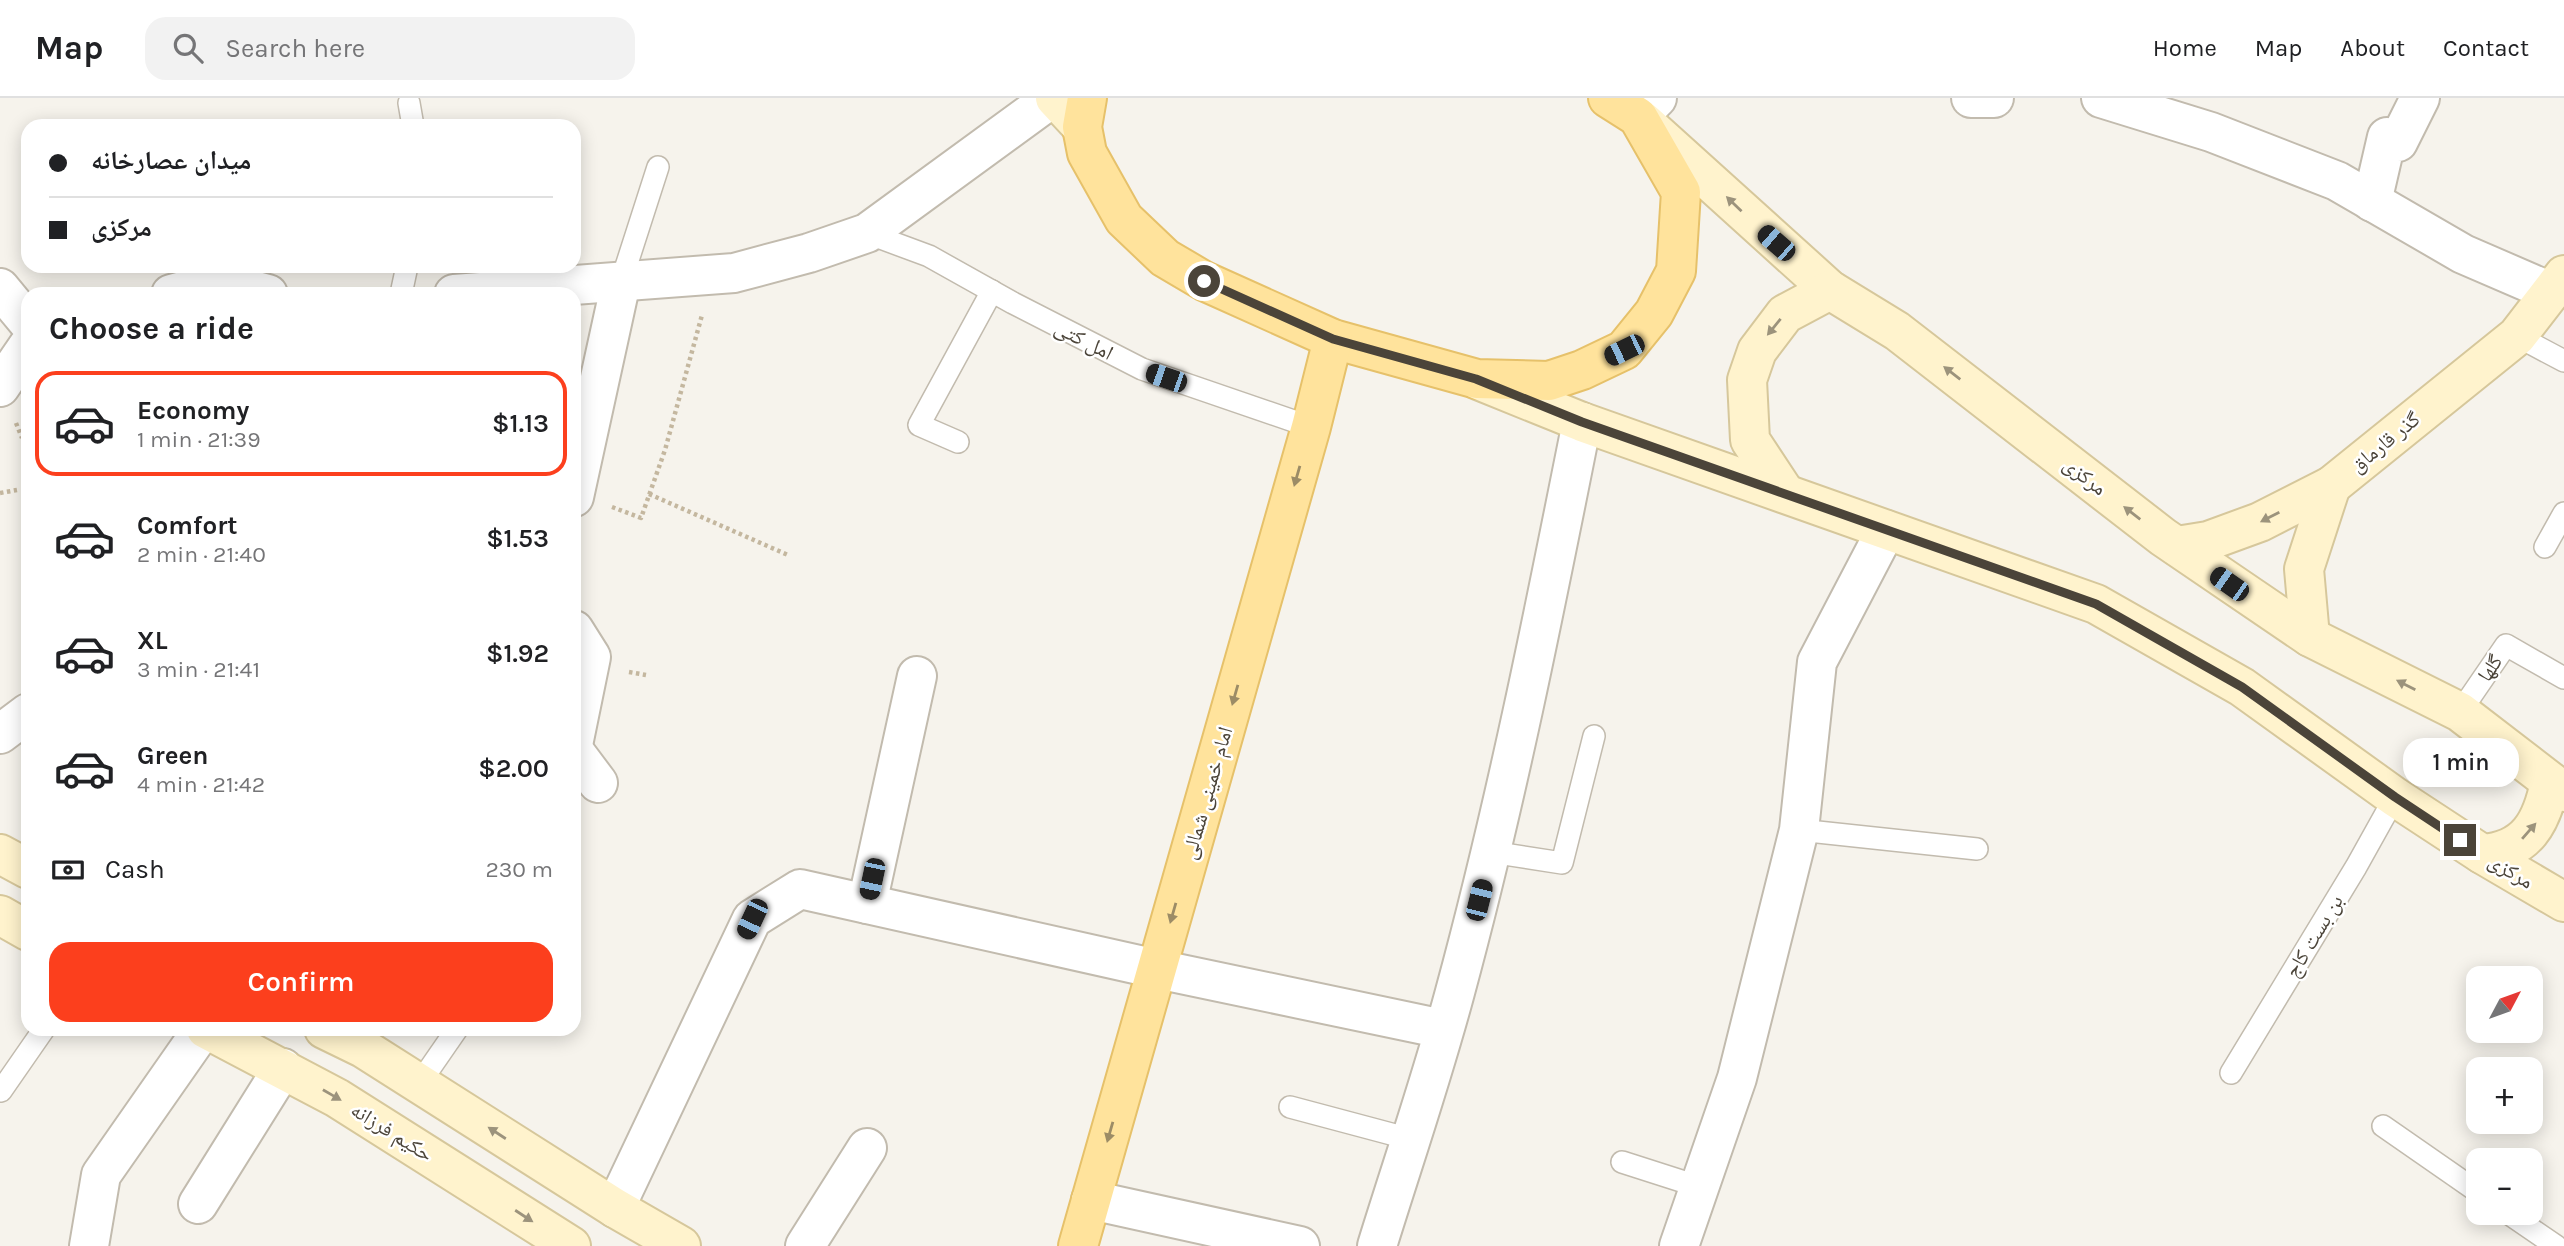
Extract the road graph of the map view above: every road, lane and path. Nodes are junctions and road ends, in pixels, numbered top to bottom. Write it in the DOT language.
graph roads {
  1 [pos="1053,98"];
  2 [pos="2101,98"];
  3 [pos="2420,98"];
  4 [pos="409,103"];
  5 [pos="1634,104"];
  6 [pos="1084,113"];
  7 [pos="412,119"];
  8 [pos="658,167"];
  9 [pos="2372,202"];
  10 [pos="867,233"];
  11 [pos="715,274"];
  12 [pos="621,282"];
  13 [pos="2557,284"];
  14 [pos="197,287"];
  15 [pos="242,287"];
  16 [pos="551,287"];
  17 [pos="0,288"];
  18 [pos="1830,290"];
  19 [pos="992,291"];
  20 [pos="21,314"];
  21 [pos="2517,336"];
  22 [pos="1333,339"];
  23 [pos="21,356"];
  24 [pos="2564,361"];
  25 [pos="1476,379"];
  26 [pos="0,387"];
  27 [pos="1582,422"];
  28 [pos="1311,427"];
  29 [pos="958,442"];
  30 [pos="581,467"];
  31 [pos="2331,486"];
  32 [pos="17,490"];
  33 [pos="0,493"];
  34 [pos="649,494"];
  35 [pos="1785,494"];
  36 [pos="581,497"];
  37 [pos="2564,513"];
  38 [pos="1886,530"];
  39 [pos="2177,547"];
  40 [pos="2545,547"];
  41 [pos="788,555"];
  42 [pos="2310,637"];
  43 [pos="581,641"];
  44 [pos="917,676"];
  45 [pos="2564,678"];
  46 [pos="581,706"];
  47 [pos="2460,712"];
  48 [pos="21,718"];
  49 [pos="0,734"];
  50 [pos="1594,736"];
  51 [pos="581,760"];
  52 [pos="598,783"];
  53 [pos="2557,787"];
  54 [pos="2395,797"];
  55 [pos="1799,830"];
  56 [pos="1977,849"];
  57 [pos="1491,852"];
  58 [pos="0,854"];
  59 [pos="2482,854"];
  60 [pos="21,865"];
  61 [pos="2564,902"];
  62 [pos="867,904"];
  63 [pos="0,915"];
  64 [pos="21,927"];
  65 [pos="1157,969"];
  66 [pos="1443,1030"];
  67 [pos="39,1036"];
  68 [pos="200,1036"];
  69 [pos="219,1036"];
  70 [pos="452,1036"];
  71 [pos="370,1039"];
  72 [pos="283,1068"];
  73 [pos="2231,1073"];
  74 [pos="419,1084"];
  75 [pos="1,1091"];
  76 [pos="1290,1107"];
  77 [pos="2384,1126"];
  78 [pos="1410,1139"];
  79 [pos="867,1148"];
  80 [pos="1622,1163"];
  81 [pos="2466,1184"];
  82 [pos="1700,1187"];
  83 [pos="1091,1200"];
  84 [pos="198,1204"];
  85 [pos="615,1208"];
  86 [pos="2525,1225"];
  87 [pos="89,1246"];
  88 [pos="571,1246"];
  89 [pos="681,1246"];
  90 [pos="805,1246"];
  91 [pos="1078,1246"];
  92 [pos="1300,1246"];
  93 [pos="1377,1246"];
  94 [pos="1679,1246"];
  95 [pos="2556,1246"];
  1 -- 6 [label="main road"];
  1 -- 10 [label="street"];
  2 -- 9 [label="street"];
  3 -- 9 [label="street"];
  4 -- 7 [label="lane"];
  18 -- 5 [label="main road, مرکزی, one-way"];
  5 -- 25 [label="main road"];
  6 -- 22 [label="main road"];
  8 -- 12 [label="lane"];
  9 -- 13 [label="street"];
  10 -- 11 [label="street"];
  10 -- 19 [label="lane, امل کتی"];
  11 -- 12 [label="street"];
  11 -- 34 [label="path"];
  12 -- 16 [label="street"];
  12 -- 30 [label="street"];
  13 -- 21 [label="main road, گذر قارماق"];
  14 -- 15 [label="street"];
  17 -- 20 [label="street"];
  18 -- 35 [label="main road, one-way"];
  39 -- 18 [label="main road, مرکزی, one-way"];
  19 -- 28 [label="lane, امل کتی"];
  19 -- 29 [label="lane"];
  21 -- 24 [label="lane"];
  21 -- 31 [label="main road, گذر قارماق"];
  22 -- 25 [label="main road"];
  22 -- 28 [label="main road, امام خمینی شمالی"];
  23 -- 26 [label="street"];
  25 -- 27 [label="main road, مرکزی"];
  27 -- 35 [label="main road, مرکزی"];
  27 -- 57 [label="street"];
  28 -- 65 [label="main road, امام خمینی شمالی, one-way"];
  31 -- 39 [label="main road, one-way"];
  31 -- 42 [label="main road, گذر قارماق"];
  32 -- 33 [label="path"];
  34 -- 36 [label="path"];
  34 -- 41 [label="path"];
  35 -- 38 [label="main road, مرکزی"];
  37 -- 40 [label="lane"];
  38 -- 54 [label="main road, مرکزی"];
  38 -- 55 [label="street"];
  39 -- 42 [label="main road, مرکزی"];
  47 -- 42 [label="main road, مرکزی, one-way"];
  43 -- 46 [label="street"];
  44 -- 62 [label="street"];
  45 -- 47 [label="lane, گلها"];
  47 -- 53 [label="main road, مرکزی"];
  48 -- 49 [label="street"];
  50 -- 57 [label="lane"];
  51 -- 52 [label="street"];
  59 -- 53 [label="main road, one-way"];
  54 -- 59 [label="main road, مرکزی"];
  54 -- 73 [label="lane, بن بست کاج"];
  55 -- 56 [label="lane"];
  55 -- 82 [label="street"];
  57 -- 66 [label="street"];
  58 -- 60 [label="main road"];
  59 -- 61 [label="main road, مرکزی"];
  62 -- 65 [label="street"];
  62 -- 85 [label="street"];
  63 -- 64 [label="main road"];
  65 -- 66 [label="street"];
  65 -- 83 [label="main road, امام خمینی شمالی, one-way"];
  66 -- 78 [label="street"];
  67 -- 75 [label="lane"];
  68 -- 87 [label="street"];
  69 -- 72 [label="main road, حکیم فرزانه"];
  70 -- 74 [label="lane"];
  71 -- 74 [label="main road"];
  72 -- 84 [label="street"];
  72 -- 88 [label="main road, حکیم فرزانه, one-way"];
  85 -- 74 [label="main road, one-way"];
  76 -- 78 [label="lane"];
  77 -- 81 [label="lane"];
  78 -- 93 [label="street"];
  79 -- 90 [label="street"];
  80 -- 82 [label="lane"];
  82 -- 94 [label="street"];
  83 -- 91 [label="main road, امام خمینی شمالی"];
  83 -- 92 [label="street"];
  85 -- 89 [label="main road"];
  86 -- 95 [label="lane"];
}
